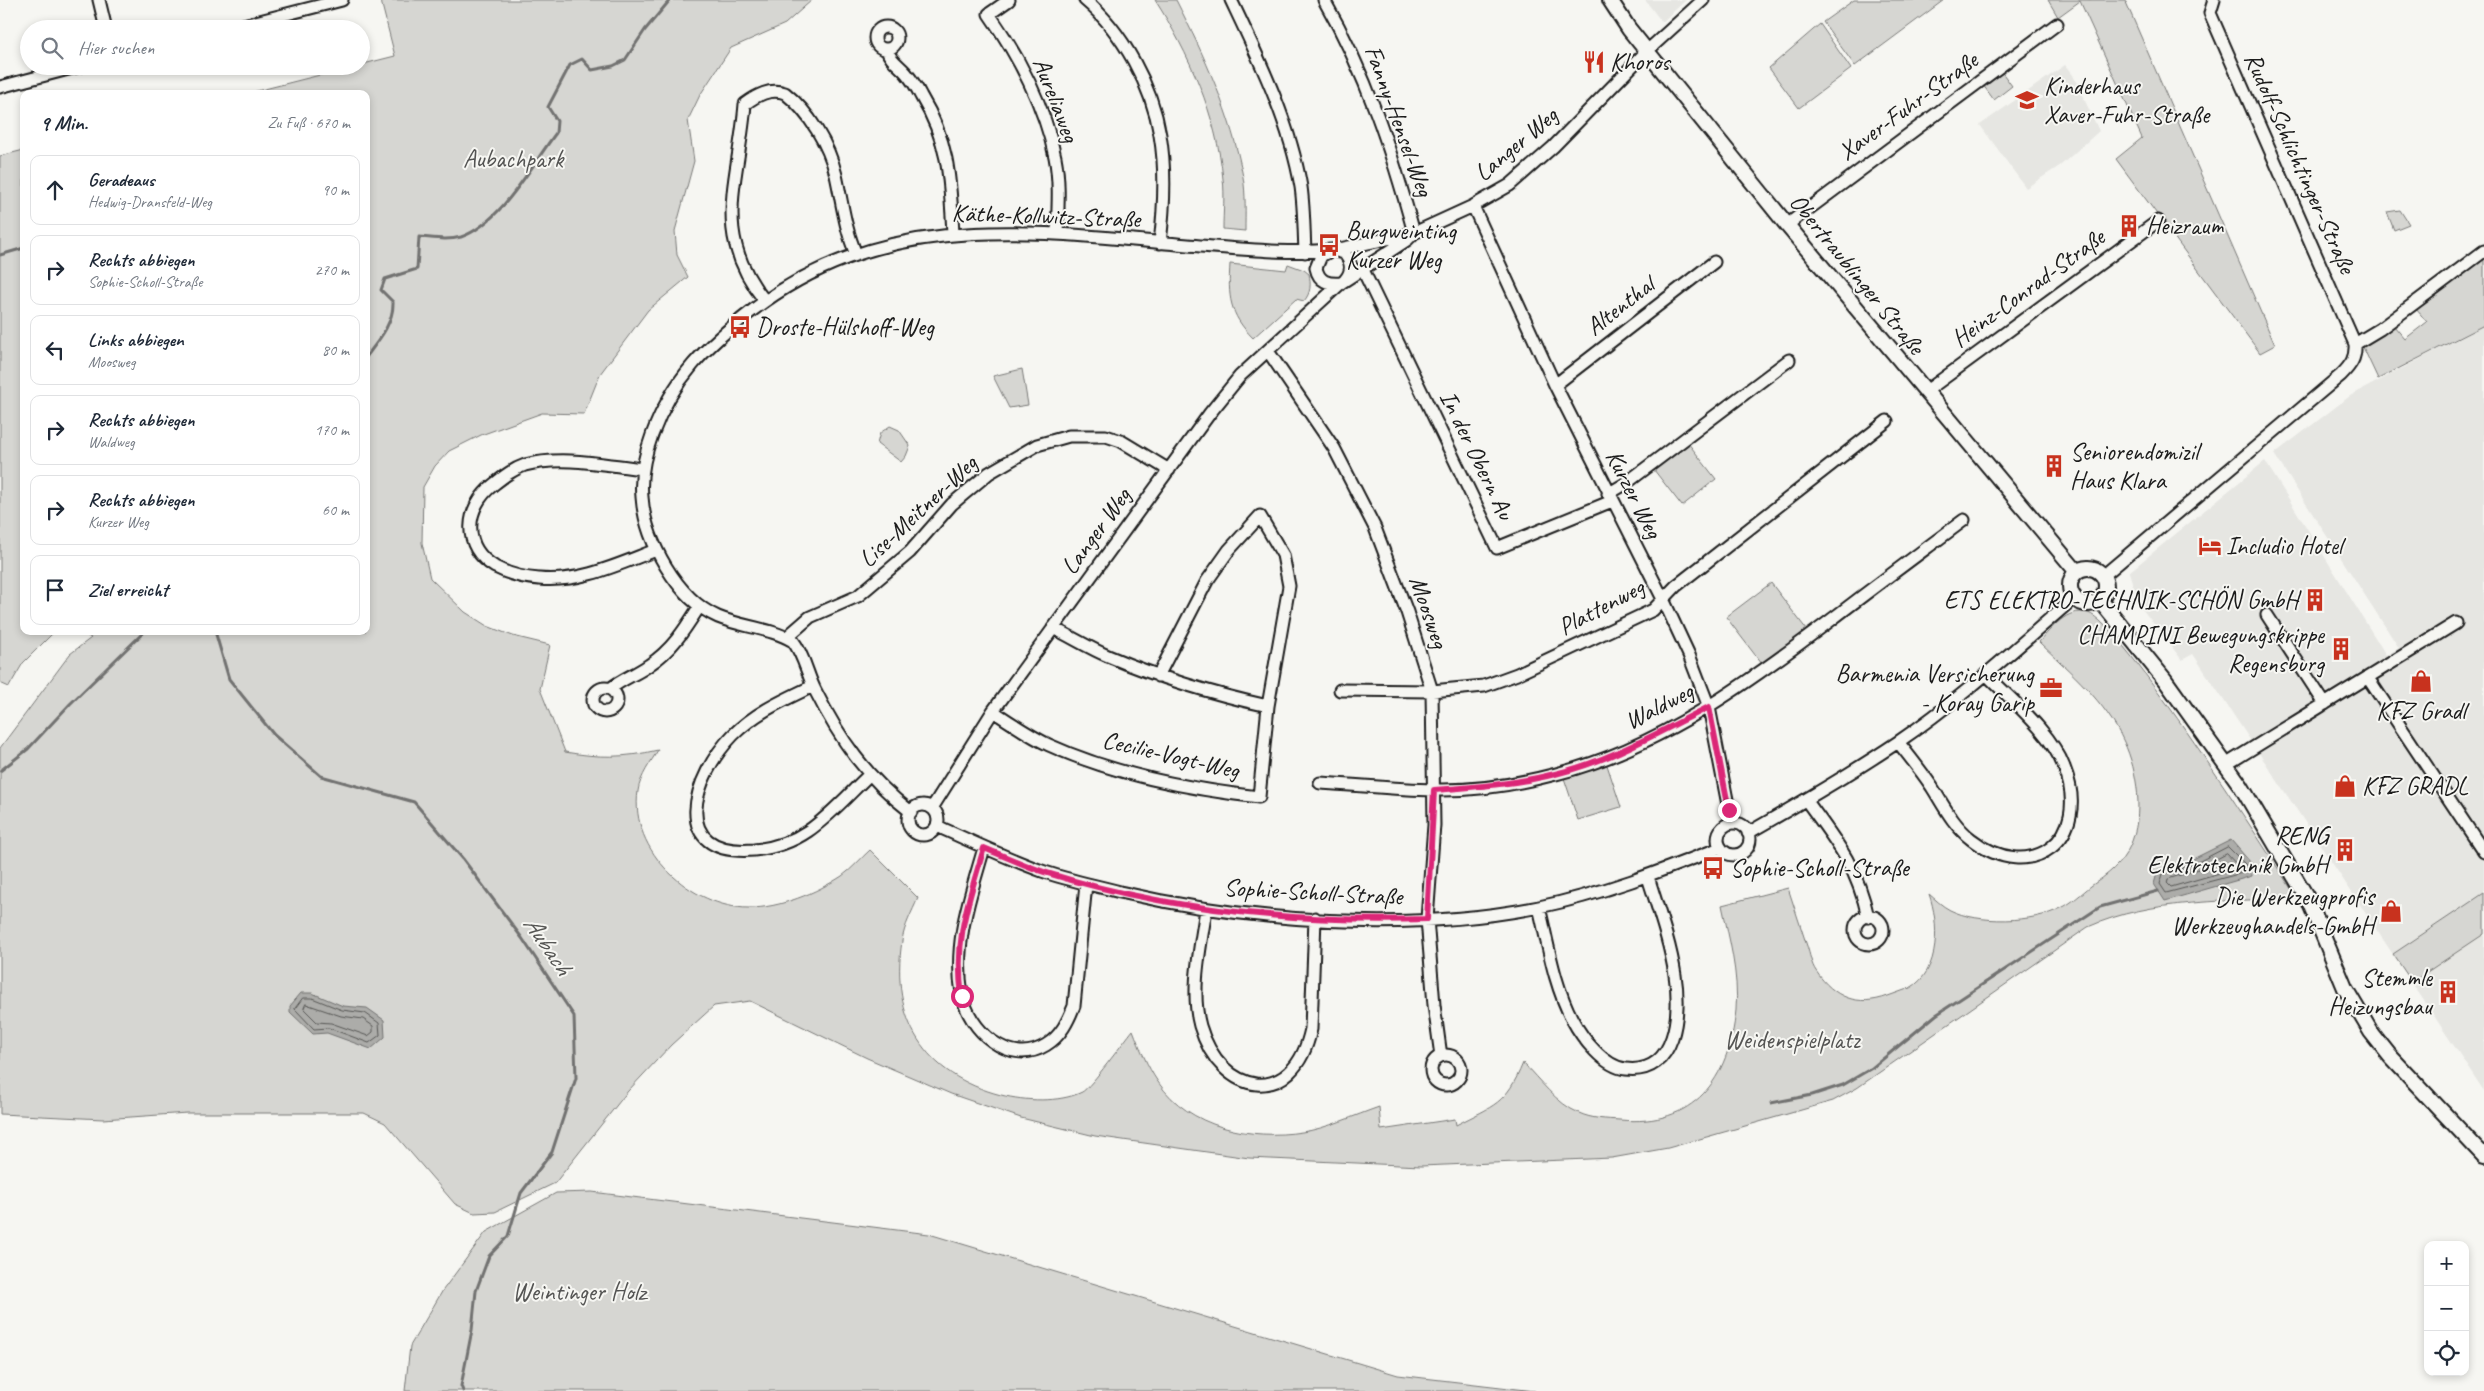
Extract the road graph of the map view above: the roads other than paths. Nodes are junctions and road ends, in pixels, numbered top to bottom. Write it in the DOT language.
graph roads {
  1 [pos="99,0"];
  2 [pos="342,0"];
  3 [pos="1009,0"];
  4 [pos="1085,0"];
  5 [pos="1231,0"];
  6 [pos="1324,0"];
  7 [pos="1610,0"];
  8 [pos="1703,0"];
  9 [pos="2215,0"];
  10 [pos="104,20"];
  11 [pos="263,20"];
  12 [pos="2057,24"];
  13 [pos="887,50"];
  14 [pos="1647,51"];
  15 [pos="44,75"];
  16 [pos="0,86"];
  17 [pos="1474,206"];
  18 [pos="2158,222"];
  19 [pos="1787,225"];
  20 [pos="1414,232"];
  21 [pos="953,234"];
  22 [pos="1057,234"];
  23 [pos="1160,242"];
  24 [pos="1333,250"];
  25 [pos="2484,251"];
  26 [pos="1302,252"];
  27 [pos="856,254"];
  28 [pos="1714,262"];
  29 [pos="1316,268"];
  30 [pos="1363,270"];
  31 [pos="1322,280"];
  32 [pos="1343,282"];
  33 [pos="765,301"];
  34 [pos="1323,302"];
  35 [pos="2355,344"];
  36 [pos="1268,351"];
  37 [pos="1789,360"];
  38 [pos="1555,386"];
  39 [pos="1925,392"];
  40 [pos="1887,421"];
  41 [pos="643,469"];
  42 [pos="1169,470"];
  43 [pos="1610,498"];
  44 [pos="1964,520"];
  45 [pos="656,550"];
  46 [pos="2077,572"];
  47 [pos="2103,576"];
  48 [pos="2074,598"];
  49 [pos="1663,599"];
  50 [pos="2100,600"];
  51 [pos="699,606"];
  52 [pos="2267,615"];
  53 [pos="2456,623"];
  54 [pos="1053,628"];
  55 [pos="787,637"];
  56 [pos="1986,674"];
  57 [pos="1158,676"];
  58 [pos="2368,678"];
  59 [pos="813,686"];
  60 [pos="610,689"];
  61 [pos="1340,690"];
  62 [pos="1432,691"];
  63 [pos="2325,704"];
  64 [pos="1268,706"];
  65 [pos="1709,707"];
  66 [pos="993,711"];
  67 [pos="1898,742"];
  68 [pos="2227,764"];
  69 [pos="869,775"];
  70 [pos="1320,783"];
  71 [pos="1434,790"];
  72 [pos="1806,800"];
  73 [pos="932,808"];
  74 [pos="1729,810"];
  75 [pos="911,812"];
  76 [pos="938,826"];
  77 [pos="1748,833"];
  78 [pos="984,848"];
  79 [pos="1720,848"];
  80 [pos="2484,852"];
  81 [pos="1648,876"];
  82 [pos="1086,884"];
  83 [pos="1539,907"];
  84 [pos="1206,908"];
  85 [pos="1868,917"];
  86 [pos="1315,918"];
  87 [pos="1427,919"];
  88 [pos="1441,1056"];
  89 [pos="2484,1156"];
  1 -- 10 [label="street"];
  2 -- 11 [label="street"];
  3 -- 22 [label="street, Aureliaweg"];
  4 -- 23 [label="street"];
  5 -- 26 [label="street"];
  6 -- 20 [label="street, Fanny-Hensel-Weg"];
  7 -- 14 [label="street, Obertraublinger Straße"];
  8 -- 14 [label="street, Langer Weg"];
  9 -- 35 [label="street, Rudolf-Schlichtinger-Straße"];
  12 -- 19 [label="street, Xaver-Fuhr-Straße"];
  13 -- 21 [label="street"];
  14 -- 17 [label="street, Langer Weg"];
  14 -- 19 [label="street, Obertraublinger Straße"];
  15 -- 16 [label="street"];
  17 -- 20 [label="street, Langer Weg"];
  17 -- 38 [label="street, Kurzer Weg"];
  18 -- 39 [label="street, Heinz-Conrad-Straße"];
  19 -- 39 [label="street, Obertraublinger Straße"];
  20 -- 24 [label="street, Käthe-Kollwitz-Straße"];
  20 -- 30 [label="street, Langer Weg"];
  21 -- 22 [label="street, Käthe-Kollwitz-Straße"];
  21 -- 27 [label="street, Käthe-Kollwitz-Straße"];
  22 -- 23 [label="street, Käthe-Kollwitz-Straße"];
  23 -- 26 [label="street, Käthe-Kollwitz-Straße"];
  24 -- 26 [label="street, Käthe-Kollwitz-Straße"];
  24 -- 29 [label="street"];
  24 -- 32 [label="street"];
  25 -- 35 [label="street"];
  26 -- 29 [label="street"];
  27 -- 33 [label="street, Käthe-Kollwitz-Straße"];
  27 -- 33 [label="street"];
  28 -- 38 [label="street, Altenthal"];
  29 -- 31 [label="street"];
  30 -- 32 [label="street, Langer Weg"];
  30 -- 43 [label="street, In der Obern Au"];
  31 -- 32 [label="street"];
  31 -- 34 [label="street"];
  32 -- 34 [label="street, Langer Weg"];
  33 -- 41 [label="street, Käthe-Kollwitz-Straße"];
  34 -- 36 [label="street, Langer Weg"];
  35 -- 47 [label="street"];
  36 -- 42 [label="street, Langer Weg"];
  36 -- 62 [label="street, Moosweg"];
  37 -- 43 [label="street, In der Obern Au"];
  38 -- 43 [label="street, Kurzer Weg"];
  39 -- 46 [label="street, Obertraublinger Straße"];
  40 -- 49 [label="street, Plattenweg"];
  41 -- 45 [label="street, Käthe-Kollwitz-Straße"];
  41 -- 45 [label="street"];
  42 -- 54 [label="street, Langer Weg"];
  42 -- 55 [label="street, Lise-Meitner-Weg"];
  43 -- 49 [label="street, Kurzer Weg"];
  44 -- 65 [label="street, Waldweg"];
  45 -- 51 [label="street, Käthe-Kollwitz-Straße"];
  46 -- 47 [label="street"];
  46 -- 48 [label="street"];
  47 -- 50 [label="street"];
  48 -- 50 [label="street"];
  48 -- 56 [label="street"];
  49 -- 62 [label="street, Plattenweg"];
  49 -- 65 [label="street, Kurzer Weg"];
  50 -- 68 [label="street"];
  51 -- 55 [label="street, Käthe-Kollwitz-Straße"];
  51 -- 60 [label="street"];
  52 -- 63 [label="street"];
  53 -- 58 [label="street"];
  54 -- 57 [label="street"];
  54 -- 66 [label="street, Langer Weg"];
  55 -- 59 [label="street"];
  56 -- 67 [label="street"];
  56 -- 67 [label="street"];
  57 -- 64 [label="street"];
  57 -- 64 [label="street, Cecilie-Vogt-Weg"];
  58 -- 63 [label="street"];
  58 -- 80 [label="street"];
  59 -- 69 [label="street"];
  59 -- 69 [label="street"];
  61 -- 62 [label="street, Plattenweg"];
  62 -- 71 [label="street, Moosweg"];
  63 -- 68 [label="street"];
  64 -- 66 [label="street, Cecilie-Vogt-Weg"];
  65 -- 71 [label="street, Waldweg"];
  65 -- 74 [label="street, Kurzer Weg"];
  66 -- 73 [label="street, Langer Weg"];
  67 -- 72 [label="street"];
  68 -- 89 [label="street"];
  69 -- 75 [label="street"];
  70 -- 71 [label="street, Waldweg"];
  71 -- 87 [label="street, Moosweg"];
  72 -- 77 [label="street"];
  72 -- 85 [label="street"];
  73 -- 75 [label="street"];
  73 -- 76 [label="street"];
  75 -- 76 [label="street"];
  76 -- 78 [label="street, Sophie-Scholl-Straße"];
  77 -- 79 [label="street"];
  77 -- 79 [label="street"];
  78 -- 82 [label="street, Sophie-Scholl-Straße"];
  78 -- 82 [label="street"];
  79 -- 81 [label="street, Sophie-Scholl-Straße"];
  81 -- 83 [label="street, Sophie-Scholl-Straße"];
  81 -- 83 [label="street"];
  82 -- 84 [label="street, Sophie-Scholl-Straße"];
  83 -- 87 [label="street, Sophie-Scholl-Straße"];
  84 -- 86 [label="street, Sophie-Scholl-Straße"];
  84 -- 86 [label="street"];
  86 -- 87 [label="street, Sophie-Scholl-Straße"];
  87 -- 88 [label="street, Moosweg"];
}
